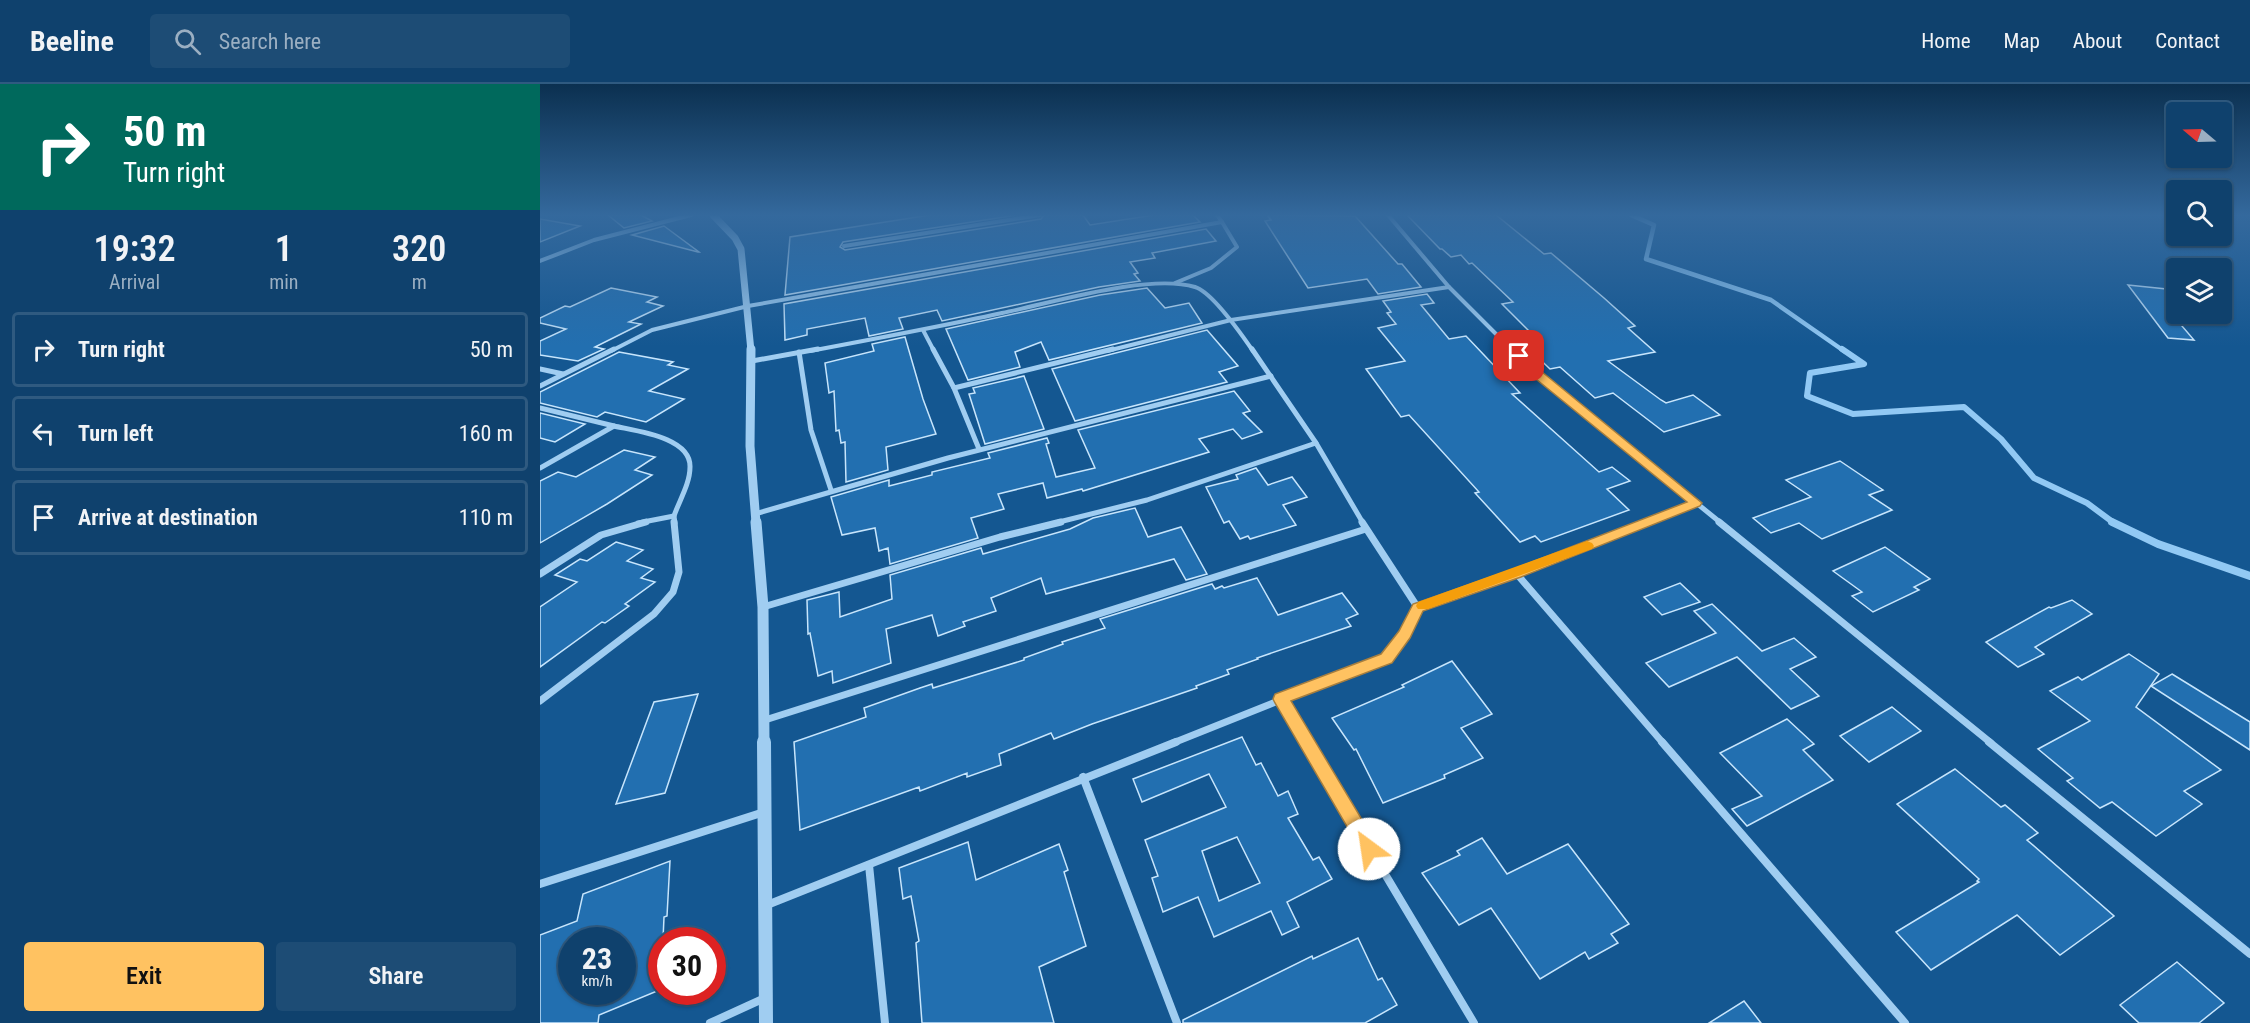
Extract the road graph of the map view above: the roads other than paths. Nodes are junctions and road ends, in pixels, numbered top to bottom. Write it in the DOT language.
graph roads {
  1 [pos="742,259"];
  2 [pos="1014,259"];
  3 [pos="1222,259"];
  4 [pos="1426,259"];
  5 [pos="1174,283"];
  6 [pos="1449,286"];
  7 [pos="747,306"];
  8 [pos="1231,320"];
  9 [pos="923,330"];
  10 [pos="799,352"];
  11 [pos="752,361"];
  12 [pos="540,369"];
  13 [pos="563,374"];
  14 [pos="1271,376"];
  15 [pos="540,386"];
  16 [pos="954,388"];
  17 [pos="540,408"];
  18 [pos="614,426"];
  19 [pos="1316,443"];
  20 [pos="979,449"];
  21 [pos="540,468"];
  22 [pos="831,490"];
  23 [pos="1696,503"];
  24 [pos="754,514"];
  25 [pos="674,516"];
  26 [pos="1366,529"];
  27 [pos="1516,573"];
  28 [pos="540,574"];
  29 [pos="763,607"];
  30 [pos="1418,608"];
  31 [pos="1281,699"];
  32 [pos="540,701"];
  33 [pos="765,720"];
  34 [pos="1083,777"];
  35 [pos="764,812"];
  36 [pos="869,865"];
  37 [pos="540,884"];
  38 [pos="766,905"];
  39 [pos="2250,954"];
  40 [pos="766,998"];
  41 [pos="710,1023"];
  42 [pos="766,1023"];
  43 [pos="885,1023"];
  44 [pos="1177,1023"];
  45 [pos="1474,1023"];
  46 [pos="1905,1023"];
  1 -- 7 [label="street"];
  2 -- 7 [label="street"];
  3 -- 5 [label="street"];
  4 -- 6 [label="street"];
  5 -- 8 [label="street"];
  5 -- 9 [label="street"];
  6 -- 8 [label="street"];
  6 -- 23 [label="street"];
  7 -- 11 [label="street"];
  7 -- 13 [label="street"];
  8 -- 14 [label="street"];
  8 -- 16 [label="street"];
  9 -- 10 [label="street"];
  9 -- 16 [label="street"];
  10 -- 11 [label="street"];
  10 -- 22 [label="street"];
  11 -- 24 [label="street"];
  12 -- 13 [label="street"];
  13 -- 15 [label="street"];
  14 -- 19 [label="street"];
  14 -- 20 [label="street"];
  16 -- 20 [label="street"];
  17 -- 18 [label="street"];
  18 -- 21 [label="street"];
  18 -- 25 [label="street"];
  19 -- 26 [label="street"];
  19 -- 29 [label="street"];
  20 -- 22 [label="street"];
  22 -- 24 [label="street"];
  23 -- 27 [label="street"];
  23 -- 39 [label="street"];
  24 -- 29 [label="street"];
  25 -- 28 [label="street"];
  25 -- 32 [label="street"];
  26 -- 30 [label="street"];
  26 -- 33 [label="street"];
  27 -- 30 [label="street"];
  27 -- 46 [label="street"];
  29 -- 33 [label="street"];
  30 -- 31 [label="street"];
  31 -- 34 [label="street"];
  31 -- 45 [label="street"];
  33 -- 35 [label="street"];
  34 -- 36 [label="street"];
  34 -- 44 [label="street"];
  35 -- 37 [label="street"];
  35 -- 38 [label="street"];
  36 -- 38 [label="street"];
  36 -- 43 [label="street"];
  38 -- 40 [label="street"];
  40 -- 41 [label="street"];
  40 -- 42 [label="street"];
}
